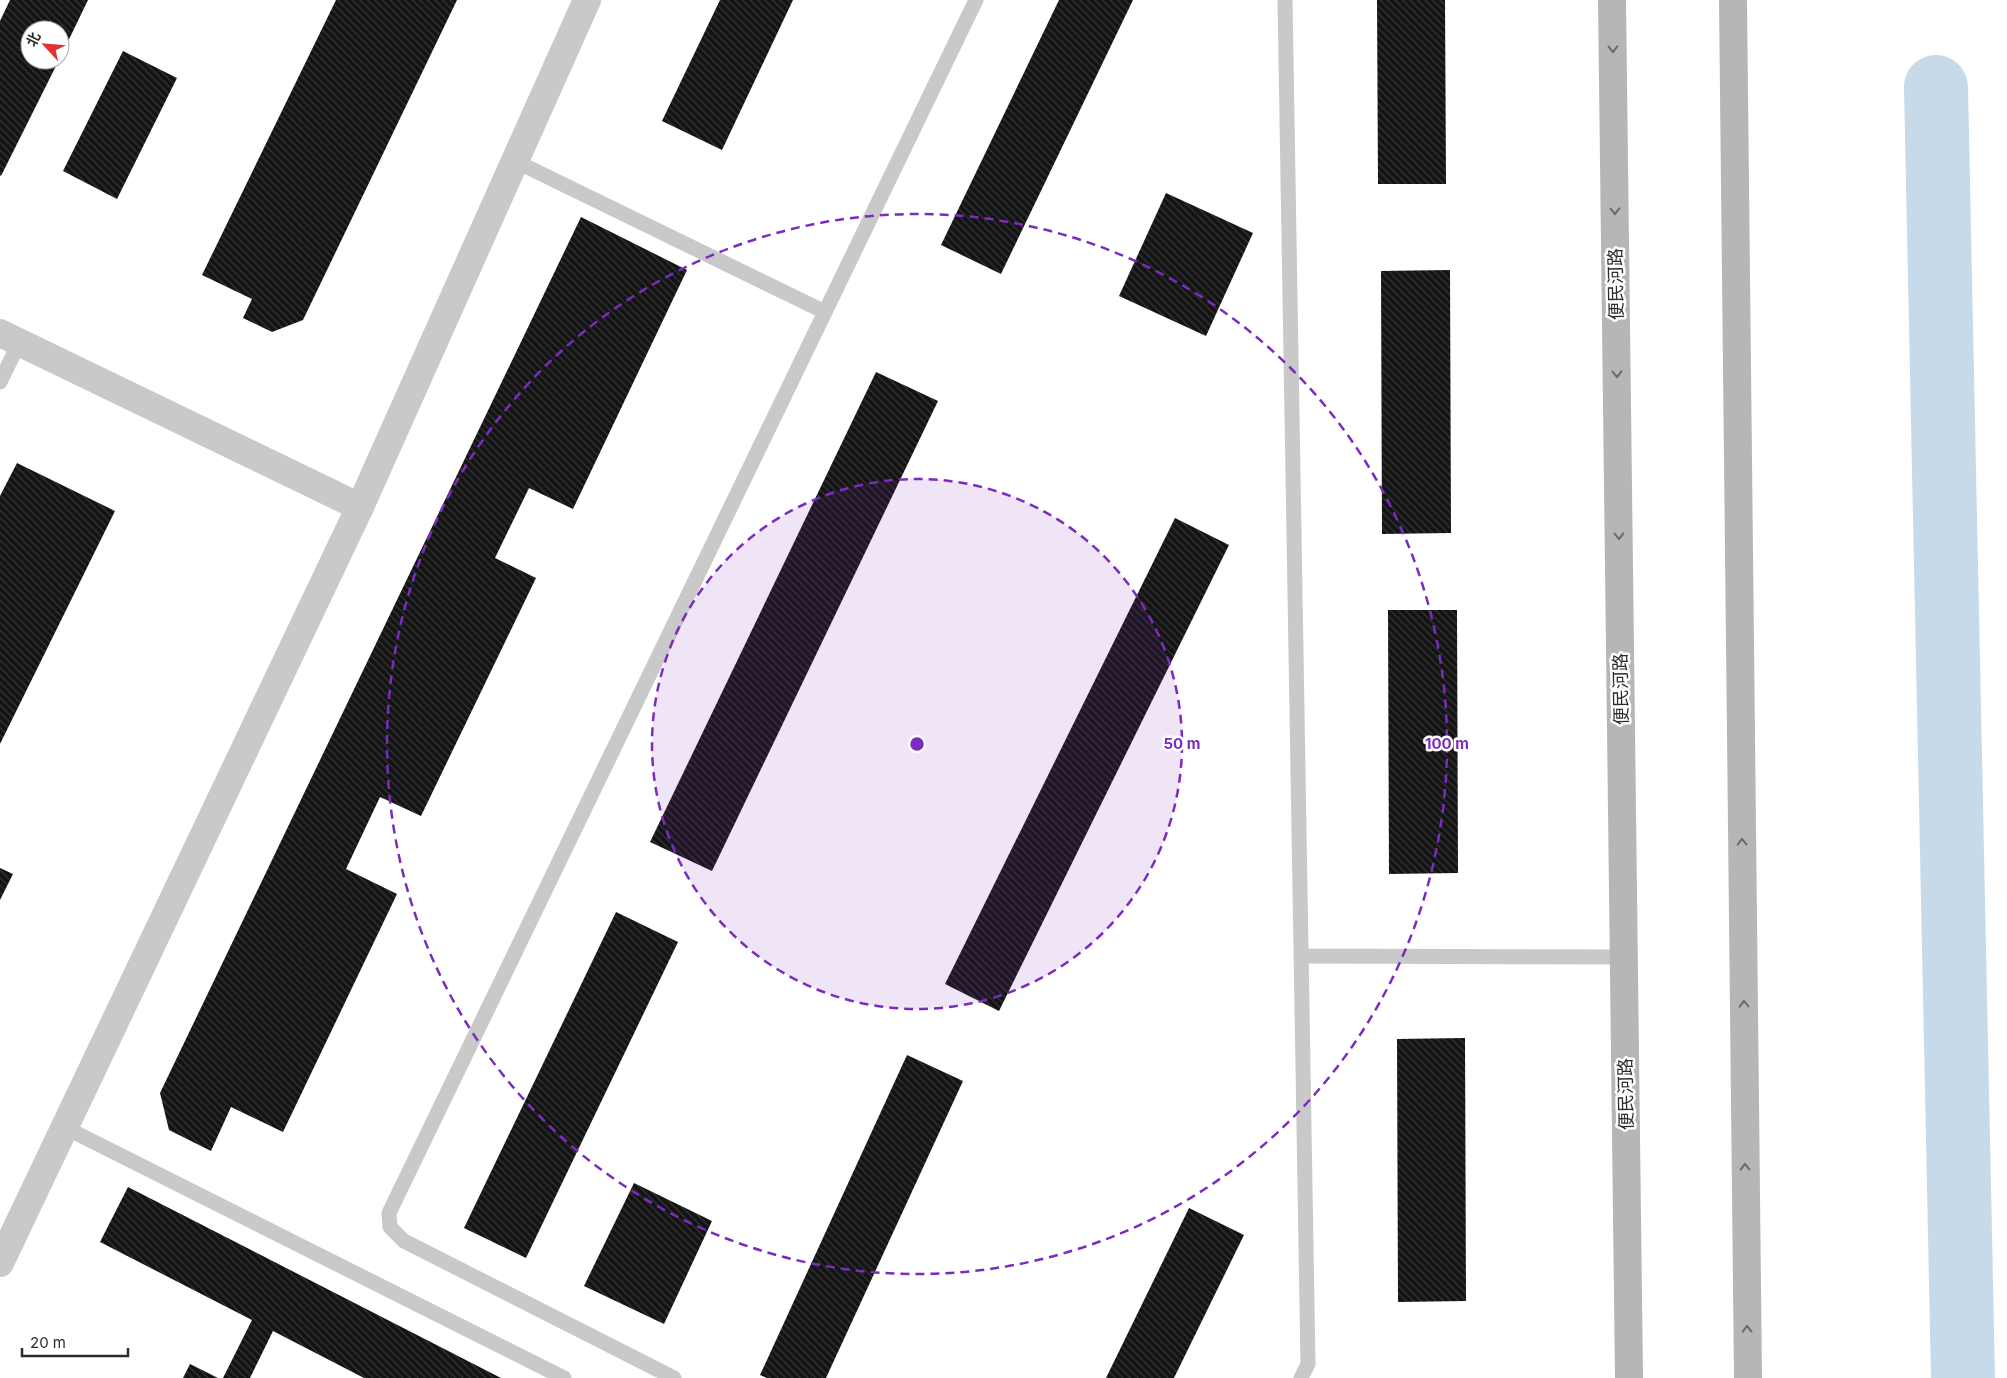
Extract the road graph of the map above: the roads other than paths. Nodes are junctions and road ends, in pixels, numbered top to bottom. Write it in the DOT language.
graph roads {
  1 [pos="587,0"];
  2 [pos="976,0"];
  3 [pos="1285,0"];
  4 [pos="1612,0"];
  5 [pos="1733,0"];
  6 [pos="515,161"];
  7 [pos="825,312"];
  8 [pos="10,338"];
  9 [pos="0,382"];
  10 [pos="360,507"];
  11 [pos="1301,956"];
  12 [pos="1624,957"];
  13 [pos="64,1127"];
  14 [pos="0,1263"];
  15 [pos="564,1378"];
  16 [pos="674,1378"];
  17 [pos="1301,1378"];
  18 [pos="1629,1378"];
  19 [pos="1748,1378"];
  1 -- 6 [label="street"];
  2 -- 7 [label="lane"];
  3 -- 11 [label="lane"];
  4 -- 12 [label="street, 便民河路, one-way"];
  19 -- 5 [label="street, one-way"];
  6 -- 7 [label="lane"];
  6 -- 10 [label="street"];
  7 -- 16 [label="lane"];
  8 -- 9 [label="lane"];
  8 -- 10 [label="street"];
  10 -- 13 [label="street"];
  11 -- 12 [label="lane"];
  11 -- 17 [label="lane"];
  12 -- 18 [label="street, 便民河路"];
  13 -- 14 [label="street"];
  13 -- 15 [label="lane"];
}
